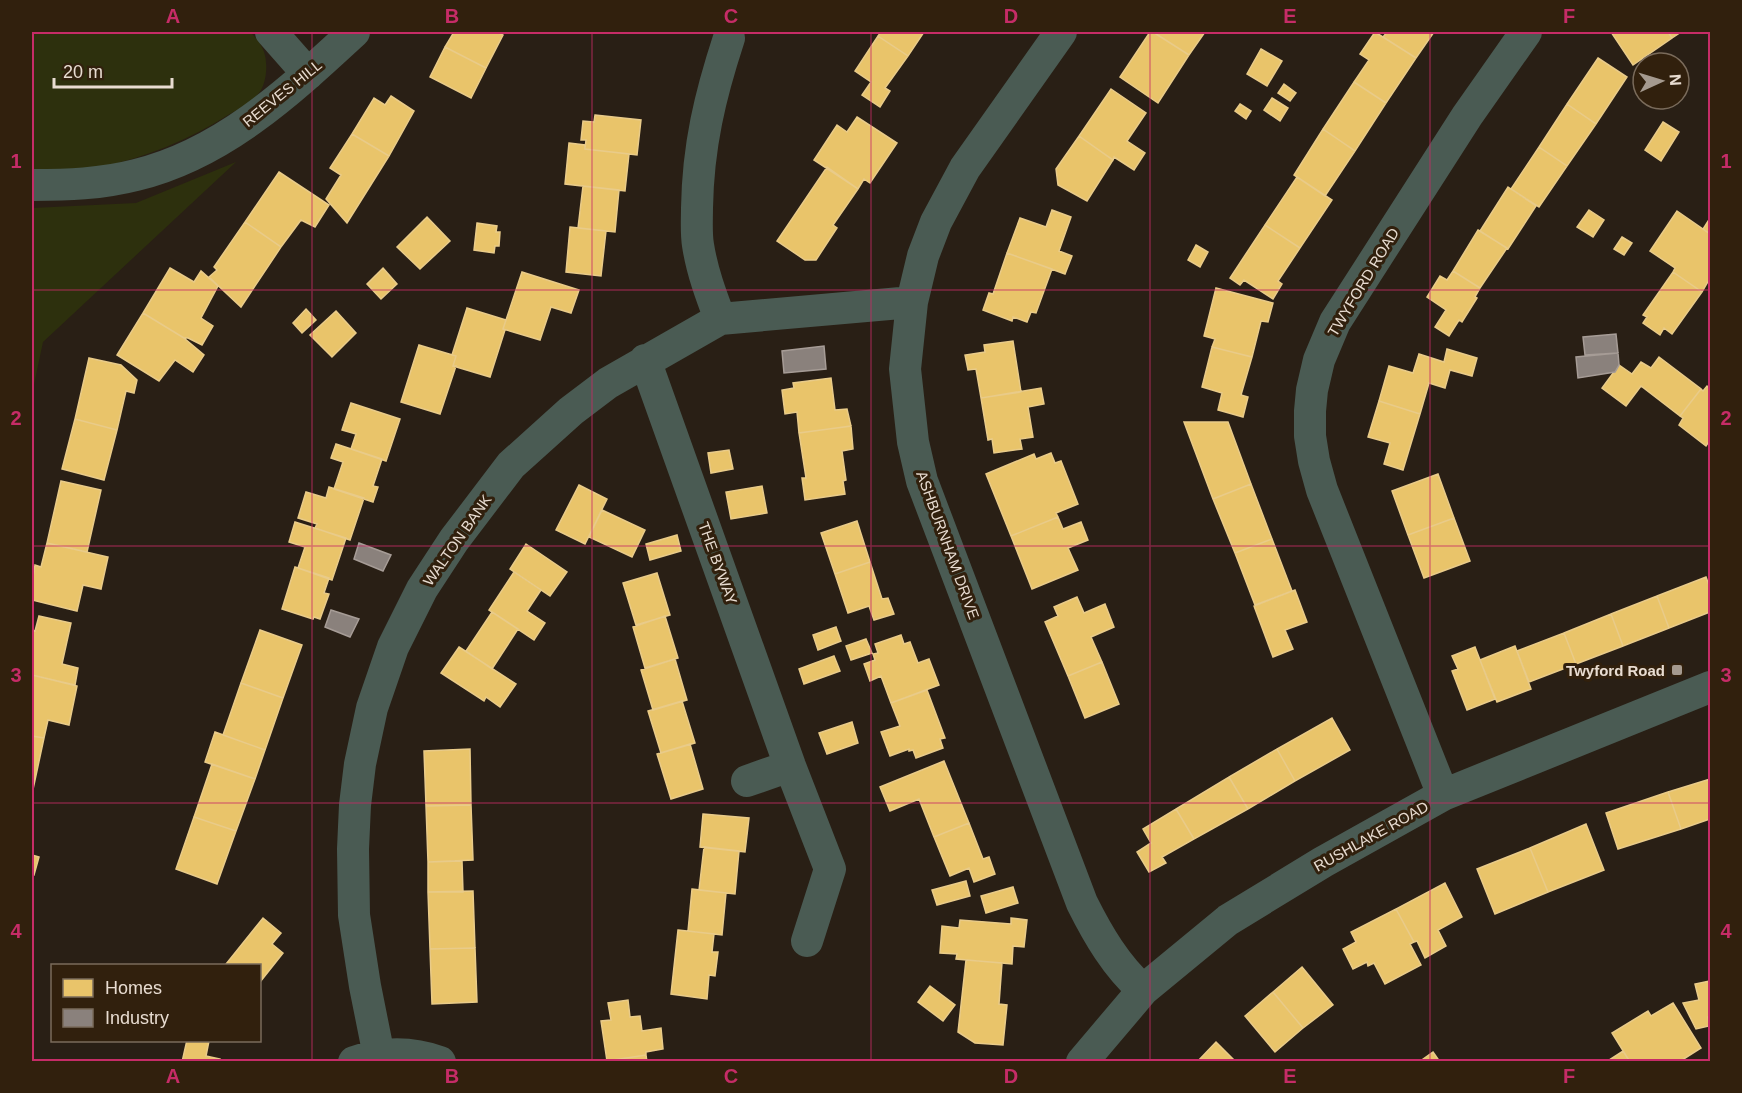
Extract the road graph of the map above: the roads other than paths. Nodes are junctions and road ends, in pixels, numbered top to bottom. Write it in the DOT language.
graph roads {
  1 [pos="272,32"];
  2 [pos="354,32"];
  3 [pos="1061,32"];
  4 [pos="1526,32"];
  5 [pos="729,38"];
  6 [pos="308,74"];
  7 [pos="32,185"];
  8 [pos="912,302"];
  9 [pos="720,319"];
  10 [pos="645,360"];
  11 [pos="1710,687"];
  12 [pos="790,766"];
  13 [pos="747,781"];
  14 [pos="1443,795"];
  15 [pos="807,941"];
  16 [pos="1143,990"];
  17 [pos="366,1059"];
  18 [pos="440,1062"];
  19 [pos="1082,1062"];
  1 -- 6 [label="street"];
  2 -- 6 [label="street, REEVES HILL"];
  3 -- 8 [label="street, ASHBURNHAM DRIVE"];
  4 -- 14 [label="street, TWYFORD ROAD"];
  5 -- 9 [label="street"];
  6 -- 7 [label="street, REEVES HILL"];
  8 -- 9 [label="street, WALTON BANK"];
  8 -- 16 [label="street, ASHBURNHAM DRIVE"];
  9 -- 10 [label="street, WALTON BANK"];
  10 -- 12 [label="street, THE BYWAY"];
  10 -- 17 [label="street, WALTON BANK"];
  11 -- 14 [label="street, RUSHLAKE ROAD"];
  12 -- 13 [label="street"];
  12 -- 15 [label="street, THE BYWAY"];
  14 -- 16 [label="street, RUSHLAKE ROAD"];
  16 -- 19 [label="street, RUSHLAKE ROAD"];
  17 -- 18 [label="street"];
}
